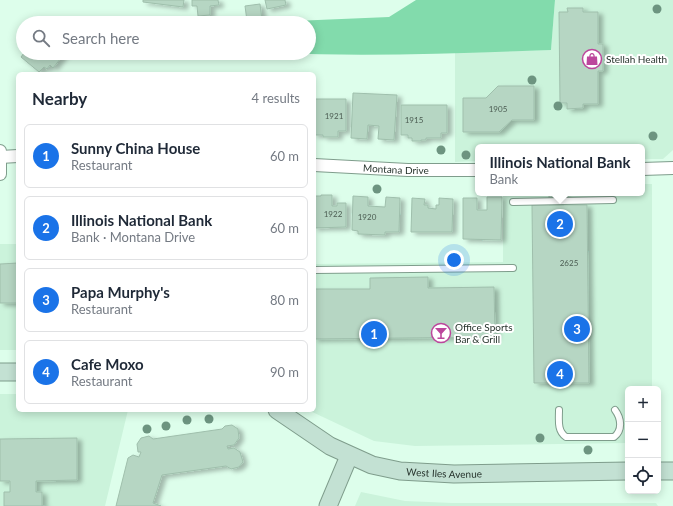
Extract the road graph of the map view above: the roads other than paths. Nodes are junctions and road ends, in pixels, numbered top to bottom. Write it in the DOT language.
graph roads {
  1 [pos="0,151"];
  2 [pos="16,156"];
  3 [pos="0,157"];
  4 [pos="316,165"];
  5 [pos="673,168"];
  6 [pos="645,169"];
  7 [pos="475,170"];
  8 [pos="0,174"];
  9 [pos="613,200"];
  10 [pos="513,202"];
  11 [pos="514,268"];
  12 [pos="316,270"];
  13 [pos="0,372"];
  14 [pos="16,372"];
  15 [pos="559,410"];
  16 [pos="615,410"];
  17 [pos="280,412"];
  18 [pos="349,456"];
  19 [pos="661,471"];
  20 [pos="673,471"];
  21 [pos="625,472"];
  22 [pos="328,506"];
  1 -- 3 [label="street"];
  2 -- 3 [label="street"];
  3 -- 8 [label="street"];
  4 -- 7 [label="street, Montana Drive"];
  5 -- 6 [label="street"];
  9 -- 10 [label="lane"];
  11 -- 12 [label="lane"];
  13 -- 14 [label="street"];
  15 -- 16 [label="lane"];
  17 -- 18 [label="street, West Iles Avenue"];
  18 -- 21 [label="street, West Iles Avenue"];
  18 -- 22 [label="street"];
  19 -- 20 [label="street"];
}
